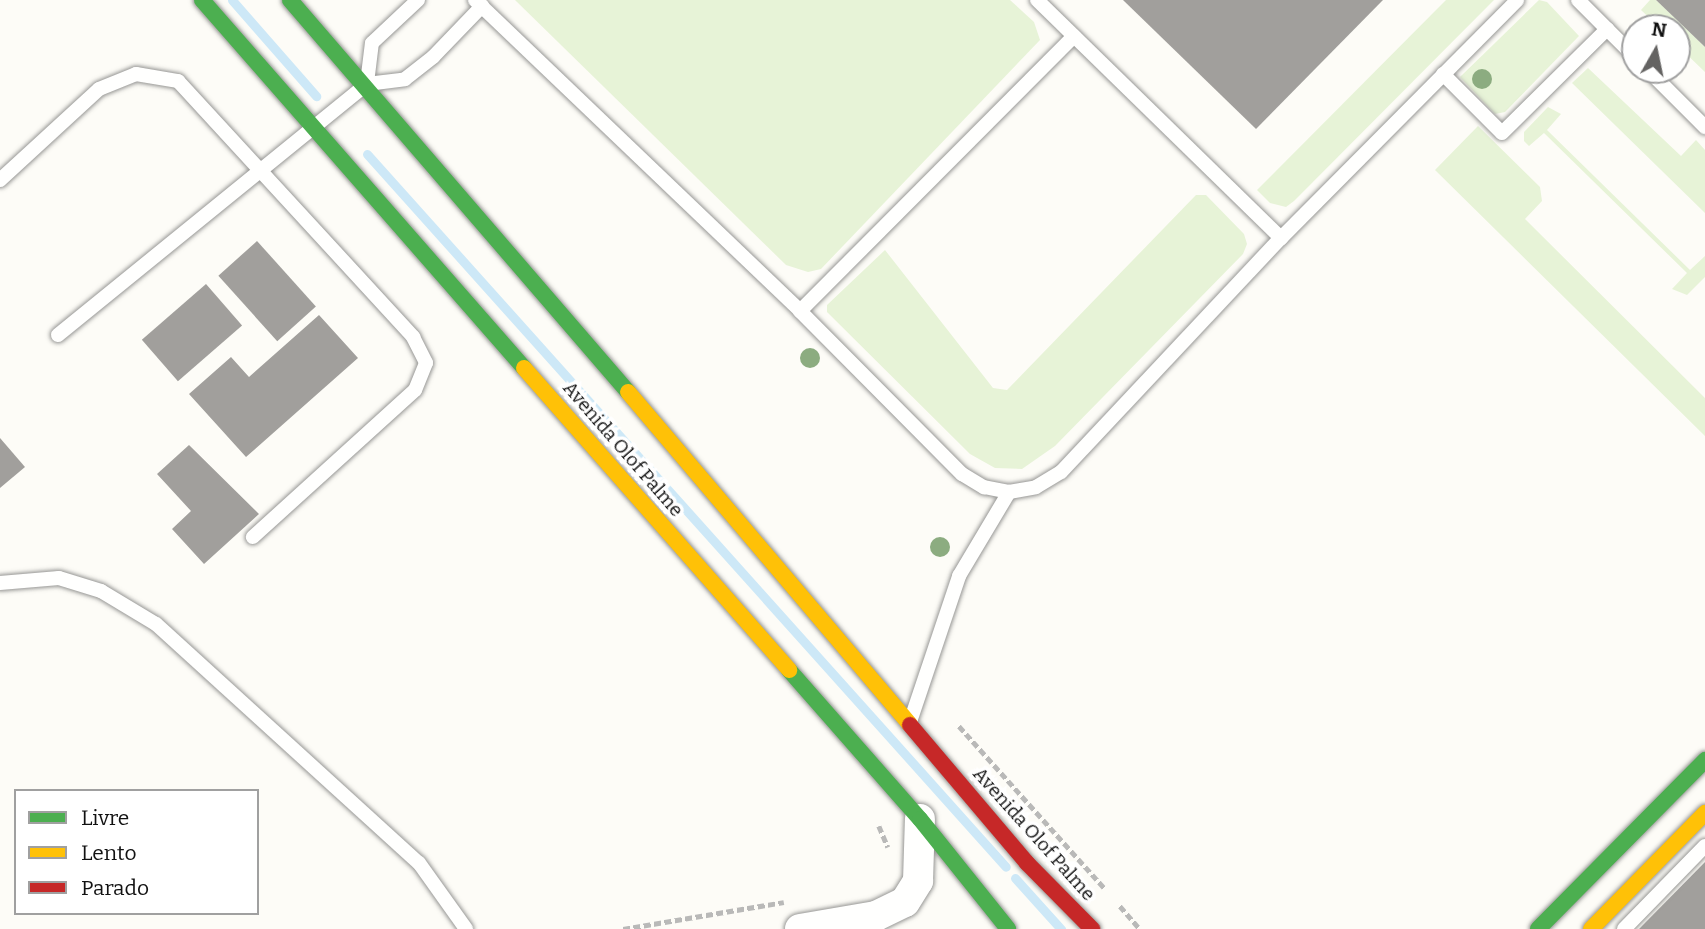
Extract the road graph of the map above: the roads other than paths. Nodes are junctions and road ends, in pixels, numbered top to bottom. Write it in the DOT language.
graph roads {
  1 [pos="202,0"];
  2 [pos="290,0"];
  3 [pos="418,0"];
  4 [pos="1517,0"];
  5 [pos="1578,0"];
  6 [pos="479,3"];
  7 [pos="1047,3"];
  8 [pos="1607,29"];
  9 [pos="1074,36"];
  10 [pos="1621,43"];
  11 [pos="1444,74"];
  12 [pos="367,84"];
  13 [pos="1662,84"];
  14 [pos="316,127"];
  15 [pos="1705,127"];
  16 [pos="259,170"];
  17 [pos="0,180"];
  18 [pos="1281,238"];
  19 [pos="800,311"];
  20 [pos="58,335"];
  21 [pos="1009,492"];
  22 [pos="253,537"];
  23 [pos="0,583"];
  24 [pos="910,724"];
  25 [pos="1705,760"];
  26 [pos="1705,813"];
  27 [pos="920,819"];
  28 [pos="1705,846"];
  29 [pos="797,915"];
  30 [pos="466,929"];
  31 [pos="1008,929"];
  32 [pos="1092,929"];
  33 [pos="1538,929"];
  34 [pos="1591,929"];
  35 [pos="1624,929"];
  1 -- 14 [label="main road, Avenida Olof Palme"];
  2 -- 12 [label="main road, Avenida Olof Palme"];
  3 -- 12 [label="lane"];
  4 -- 11 [label="lane"];
  5 -- 8 [label="lane"];
  6 -- 12 [label="lane"];
  6 -- 19 [label="lane"];
  7 -- 9 [label="lane"];
  8 -- 10 [label="lane"];
  8 -- 11 [label="lane"];
  9 -- 18 [label="lane"];
  9 -- 19 [label="lane"];
  11 -- 18 [label="lane"];
  12 -- 14 [label="lane"];
  12 -- 24 [label="main road, Avenida Olof Palme"];
  13 -- 15 [label="lane"];
  14 -- 16 [label="lane"];
  14 -- 27 [label="main road, Avenida Olof Palme"];
  16 -- 17 [label="lane"];
  16 -- 20 [label="lane"];
  16 -- 22 [label="lane"];
  18 -- 21 [label="lane"];
  19 -- 21 [label="lane"];
  21 -- 24 [label="lane"];
  23 -- 30 [label="lane"];
  24 -- 32 [label="main road, Avenida Olof Palme"];
  25 -- 33 [label="main road"];
  26 -- 34 [label="main road"];
  27 -- 29 [label="street"];
  27 -- 31 [label="main road, Avenida Olof Palme"];
  28 -- 35 [label="lane"];
}
